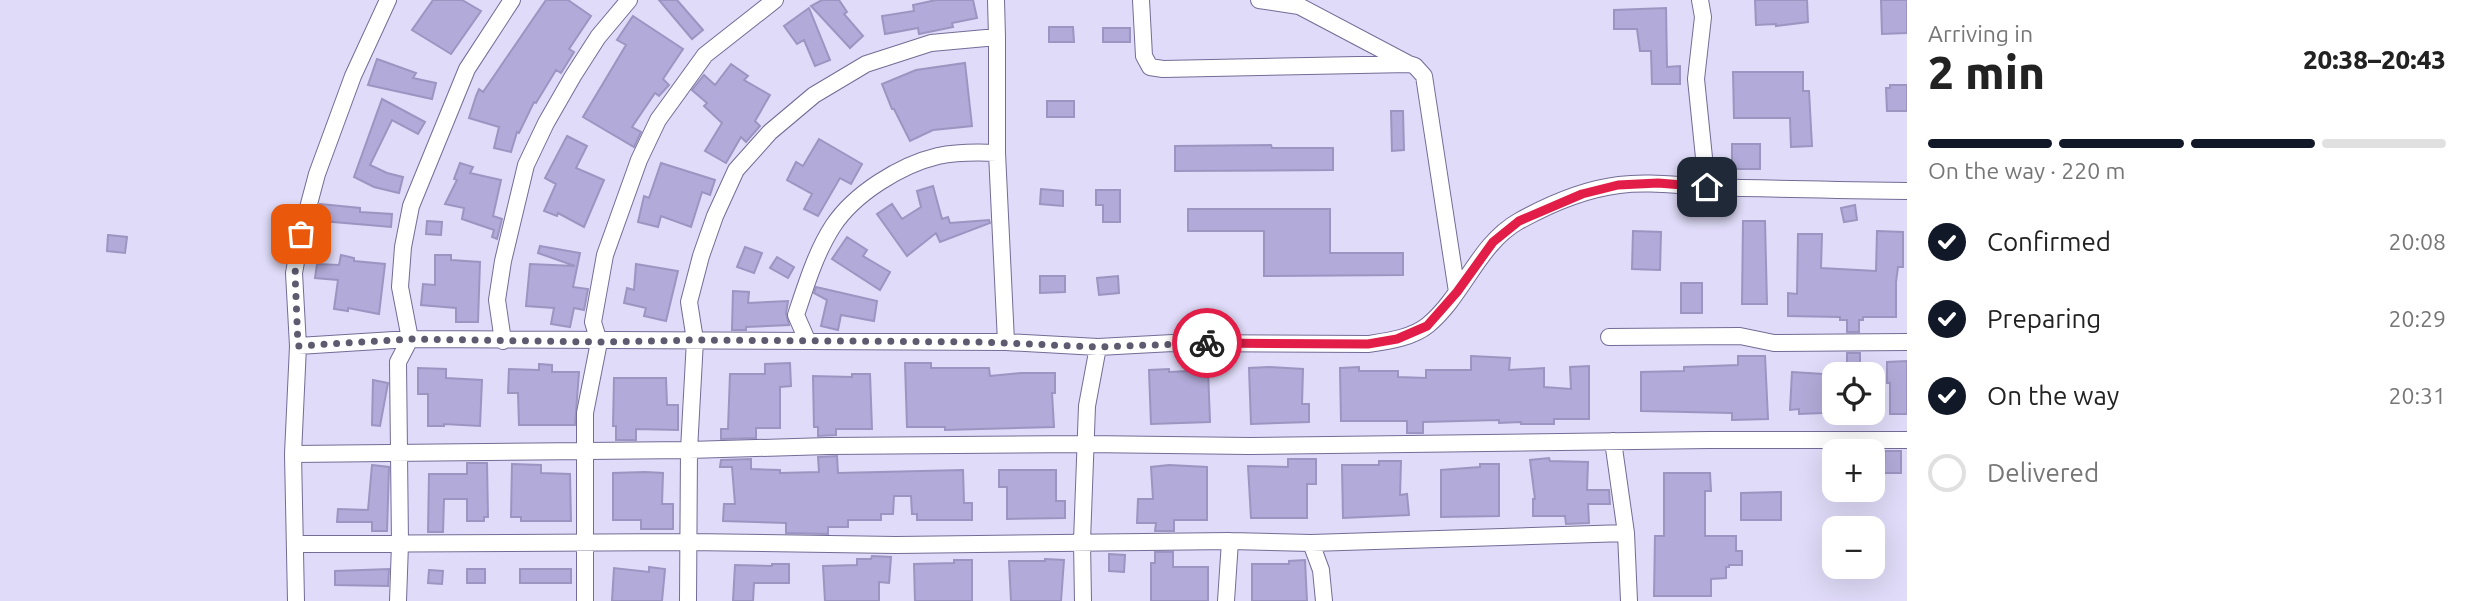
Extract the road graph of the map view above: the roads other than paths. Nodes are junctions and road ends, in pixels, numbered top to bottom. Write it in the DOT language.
graph roads {
  1 [pos="388,0"];
  2 [pos="512,0"];
  3 [pos="629,0"];
  4 [pos="775,0"];
  5 [pos="996,0"];
  6 [pos="1141,0"];
  7 [pos="1259,0"];
  8 [pos="1700,0"];
  9 [pos="997,37"];
  10 [pos="1409,64"];
  11 [pos="997,153"];
  12 [pos="1707,187"];
  13 [pos="1907,191"];
  14 [pos="1457,292"];
  15 [pos="1609,337"];
  16 [pos="410,339"];
  17 [pos="695,340"];
  18 [pos="807,340"];
  19 [pos="503,341"];
  20 [pos="599,342"];
  21 [pos="1006,342"];
  22 [pos="1907,342"];
  23 [pos="298,346"];
  24 [pos="1098,347"];
  25 [pos="1907,440"];
  26 [pos="1613,441"];
  27 [pos="1086,444"];
  28 [pos="584,449"];
  29 [pos="689,450"];
  30 [pos="400,451"];
  31 [pos="293,454"];
  32 [pos="1626,533"];
  33 [pos="1082,541"];
  34 [pos="1230,541"];
  35 [pos="688,542"];
  36 [pos="1311,543"];
  37 [pos="296,544"];
  38 [pos="400,544"];
  39 [pos="584,544"];
  40 [pos="296,601"];
  41 [pos="398,601"];
  42 [pos="585,601"];
  43 [pos="688,601"];
  44 [pos="1083,601"];
  45 [pos="1226,601"];
  46 [pos="1324,601"];
  47 [pos="1629,601"];
  1 -- 23 [label="street"];
  2 -- 16 [label="street"];
  3 -- 19 [label="street"];
  4 -- 20 [label="street"];
  5 -- 9 [label="street"];
  6 -- 10 [label="street"];
  7 -- 10 [label="street"];
  8 -- 12 [label="street"];
  9 -- 11 [label="street"];
  9 -- 17 [label="street"];
  10 -- 14 [label="street"];
  11 -- 18 [label="street"];
  11 -- 21 [label="street"];
  12 -- 13 [label="street"];
  12 -- 14 [label="street"];
  14 -- 24 [label="street"];
  15 -- 22 [label="street"];
  16 -- 19 [label="street"];
  16 -- 23 [label="street"];
  16 -- 30 [label="street"];
  17 -- 18 [label="street"];
  17 -- 20 [label="street"];
  17 -- 29 [label="street"];
  18 -- 21 [label="street"];
  19 -- 20 [label="street"];
  20 -- 28 [label="street"];
  21 -- 24 [label="street"];
  23 -- 31 [label="street"];
  24 -- 27 [label="street"];
  25 -- 26 [label="street"];
  26 -- 27 [label="street"];
  26 -- 32 [label="street"];
  27 -- 29 [label="street"];
  27 -- 33 [label="street"];
  28 -- 29 [label="street"];
  28 -- 30 [label="street"];
  28 -- 39 [label="street"];
  29 -- 35 [label="street"];
  30 -- 31 [label="street"];
  30 -- 38 [label="street"];
  31 -- 37 [label="street"];
  32 -- 36 [label="street"];
  32 -- 47 [label="street"];
  33 -- 34 [label="street"];
  33 -- 35 [label="street"];
  33 -- 44 [label="street"];
  34 -- 36 [label="street"];
  34 -- 45 [label="street"];
  35 -- 39 [label="street"];
  35 -- 43 [label="street"];
  36 -- 46 [label="street"];
  37 -- 38 [label="street"];
  37 -- 40 [label="street"];
  38 -- 39 [label="street"];
  38 -- 41 [label="street"];
  39 -- 42 [label="street"];
}
